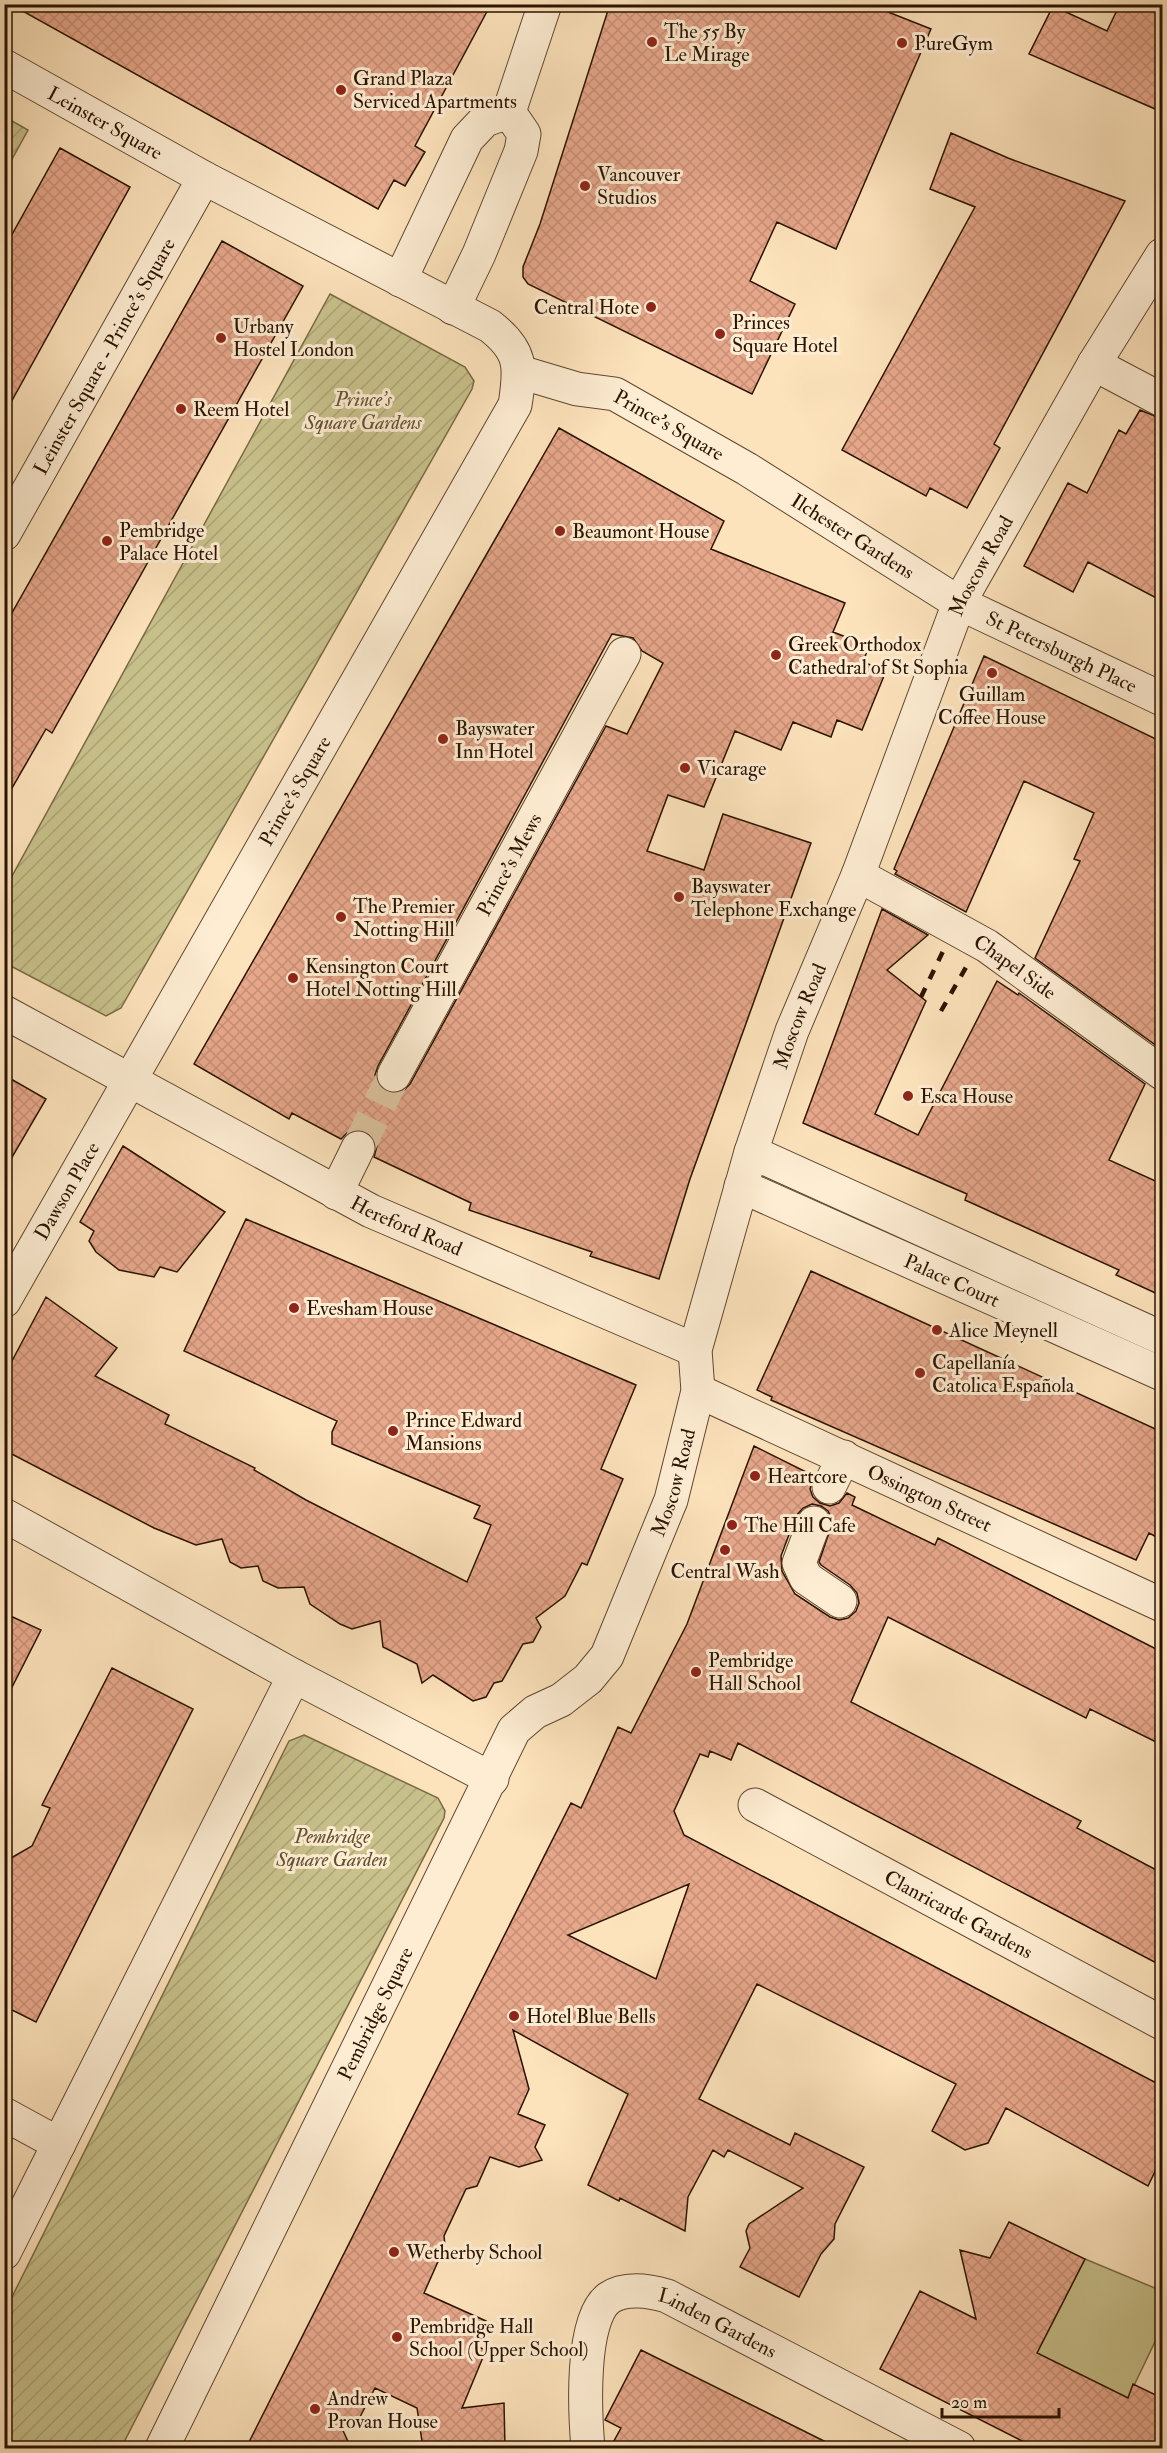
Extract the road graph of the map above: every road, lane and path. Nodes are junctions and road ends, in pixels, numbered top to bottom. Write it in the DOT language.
graph roads {
  1 [pos="545,4"];
  2 [pos="4,66"];
  3 [pos="508,112"];
  4 [pos="204,178"];
  5 [pos="1162,255"];
  6 [pos="400,280"];
  7 [pos="453,308"];
  8 [pos="1094,364"];
  9 [pos="520,372"];
  10 [pos="1162,400"];
  11 [pos="747,469"];
  12 [pos="4,534"];
  13 [pos="960,603"];
  14 [pos="624,654"];
  15 [pos="1162,699"];
  16 [pos="858,875"];
  17 [pos="4,1012"];
  18 [pos="1162,1072"];
  19 [pos="394,1075"];
  20 [pos="129,1081"];
  21 [pos="358,1148"];
  22 [pos="752,1152"];
  23 [pos="741,1186"];
  24 [pos="336,1193"];
  25 [pos="4,1300"];
  26 [pos="1162,1338"];
  27 [pos="695,1350"];
  28 [pos="1162,1374"];
  29 [pos="698,1391"];
  30 [pos="844,1457"];
  31 [pos="830,1487"];
  32 [pos="4,1515"];
  33 [pos="814,1523"];
  34 [pos="840,1601"];
  35 [pos="1162,1605"];
  36 [pos="294,1676"];
  37 [pos="492,1779"];
  38 [pos="755,1805"];
  39 [pos="1162,2024"];
  40 [pos="4,2114"];
  41 [pos="59,2144"];
  42 [pos="4,2253"];
  43 [pos="162,2448"];
  44 [pos="588,2448"];
  45 [pos="959,2448"];
  1 -- 3 [label="street"];
  2 -- 4 [label="street, Leinster Square"];
  3 -- 6 [label="street"];
  3 -- 7 [label="street"];
  4 -- 6 [label="street, Prince's Square"];
  4 -- 12 [label="street, Leinster Square - Prince's Square"];
  5 -- 8 [label="street, Moscow Road"];
  6 -- 7 [label="street, Prince's Square"];
  7 -- 9 [label="street, Prince's Square"];
  8 -- 10 [label="street"];
  8 -- 13 [label="street, Moscow Road"];
  9 -- 11 [label="street, Prince's Square"];
  9 -- 20 [label="street, Prince's Square"];
  11 -- 13 [label="street, Ilchester Gardens"];
  13 -- 15 [label="street, St Petersburgh Place"];
  13 -- 16 [label="street, Moscow Road"];
  14 -- 19 [label="street, Prince's Mews"];
  16 -- 18 [label="street, Chapel Side"];
  16 -- 22 [label="street, Moscow Road"];
  17 -- 20 [label="street"];
  20 -- 24 [label="street, Hereford Road"];
  20 -- 25 [label="street, Dawson Place"];
  21 -- 24 [label="street"];
  22 -- 23 [label="street, Moscow Road"];
  22 -- 26 [label="street, Palace Court"];
  23 -- 27 [label="street, Moscow Road"];
  23 -- 28 [label="street, Palace Court"];
  24 -- 27 [label="street, Hereford Road"];
  27 -- 29 [label="street, Moscow Road"];
  29 -- 30 [label="street, Ossington Street"];
  29 -- 37 [label="street, Moscow Road"];
  30 -- 31 [label="street"];
  30 -- 35 [label="street, Ossington Street"];
  32 -- 36 [label="street"];
  33 -- 34 [label="street"];
  36 -- 37 [label="street"];
  36 -- 41 [label="street"];
  37 -- 43 [label="street, Pembridge Square"];
  38 -- 39 [label="street, Clanricarde Gardens"];
  40 -- 41 [label="street"];
  41 -- 42 [label="street"];
  44 -- 45 [label="street, Linden Gardens"];
}
